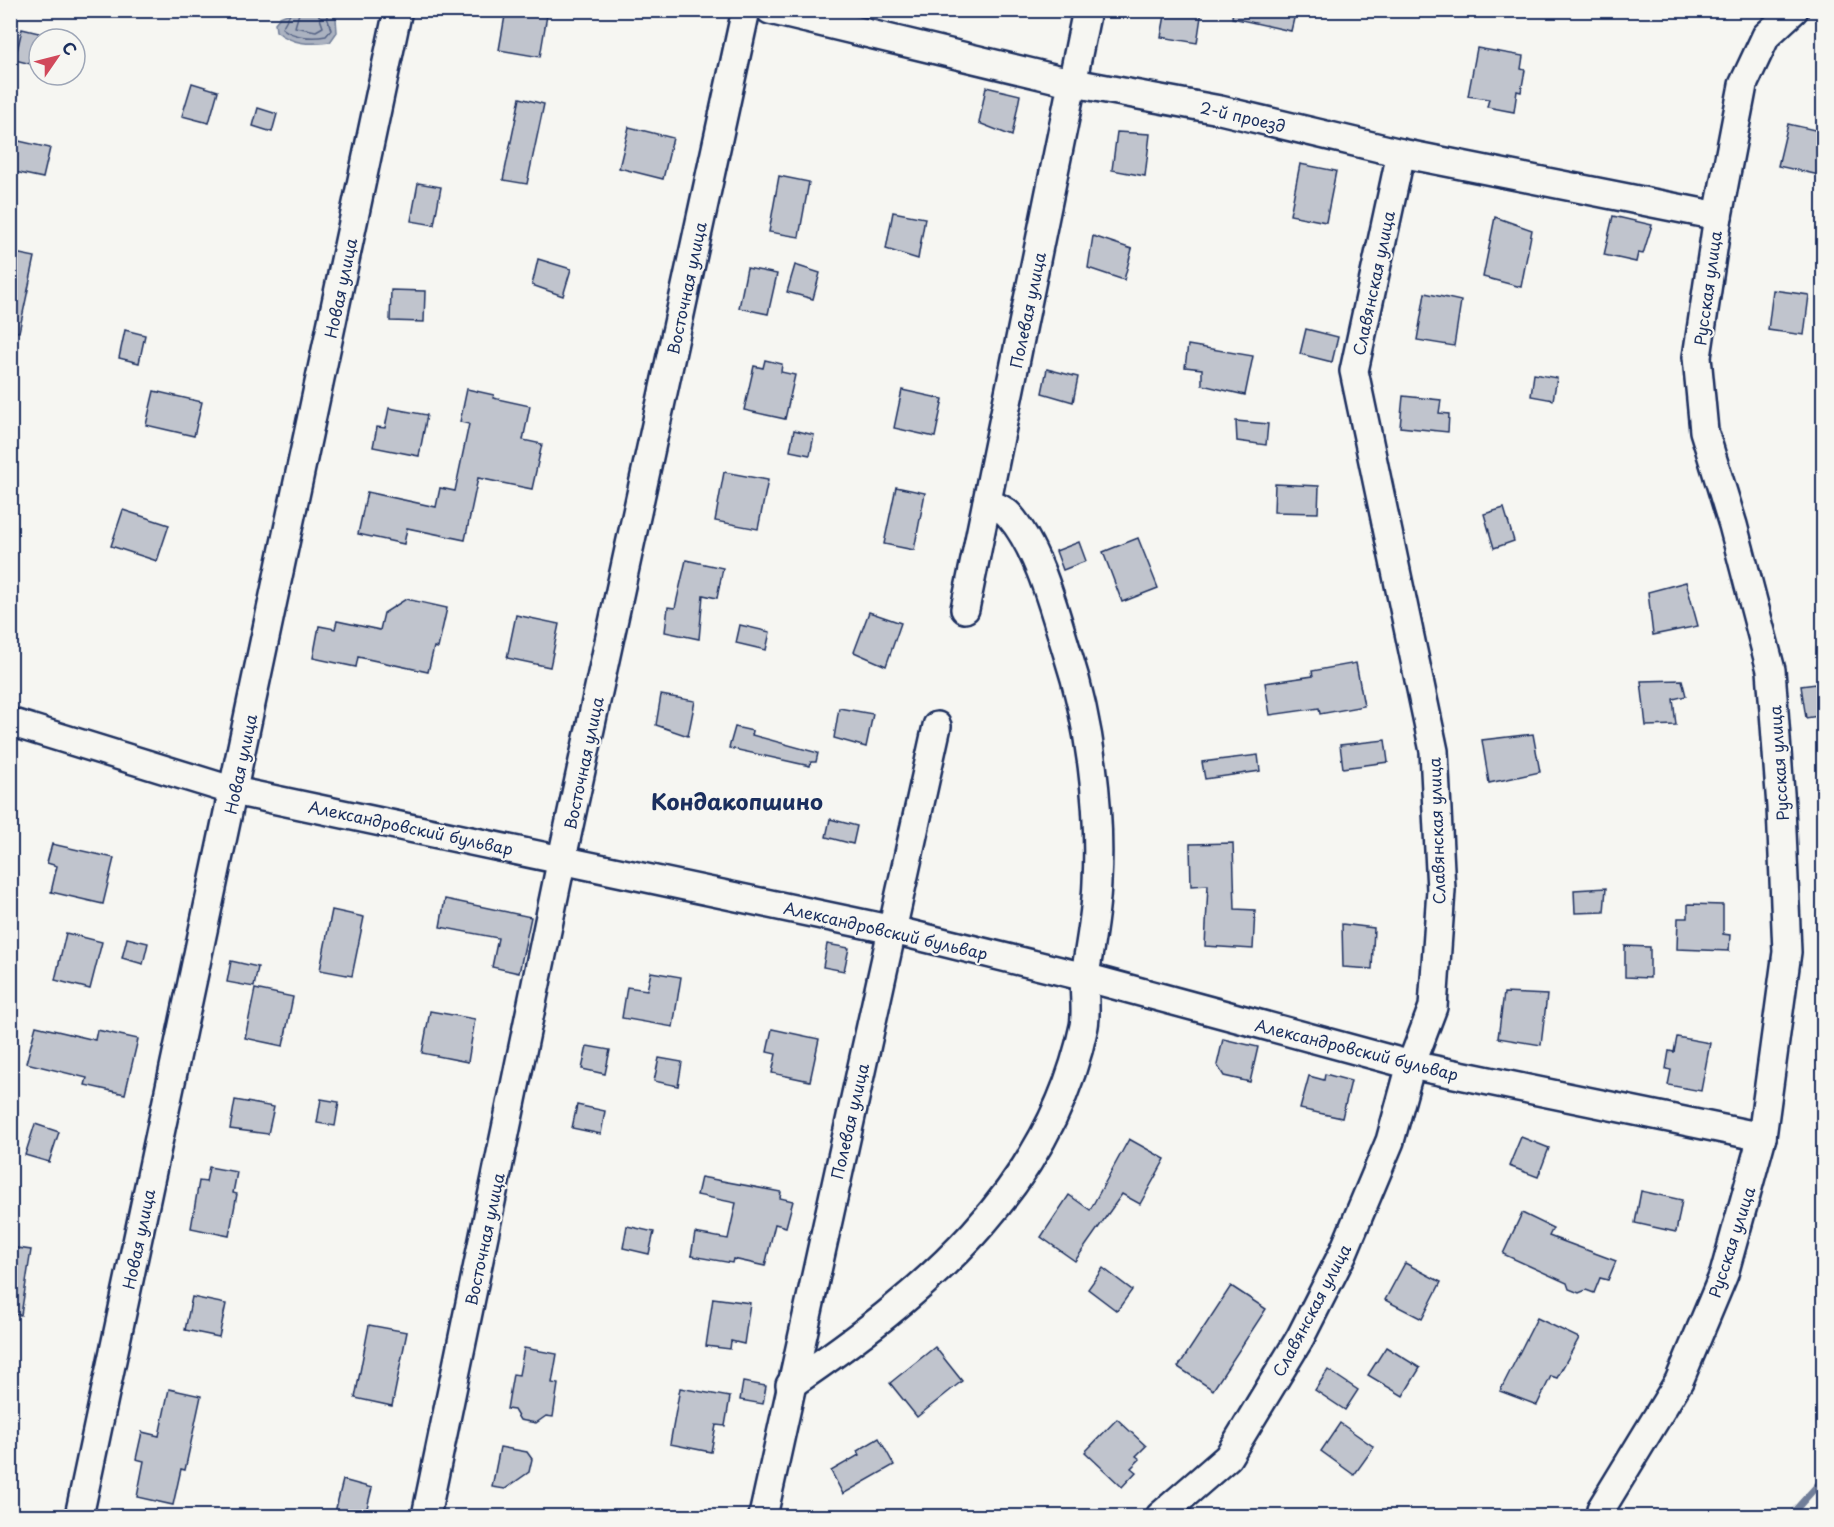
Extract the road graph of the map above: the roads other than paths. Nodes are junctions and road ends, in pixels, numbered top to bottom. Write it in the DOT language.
graph roads {
  1 [pos="398,10"];
  2 [pos="746,10"];
  3 [pos="770,10"];
  4 [pos="1087,10"];
  5 [pos="1794,10"];
  6 [pos="1074,83"];
  7 [pos="1401,153"];
  8 [pos="1718,216"];
  9 [pos="987,502"];
  10 [pos="965,609"];
  11 [pos="10,723"];
  12 [pos="937,726"];
  13 [pos="234,791"];
  14 [pos="562,858"];
  15 [pos="893,930"];
  16 [pos="1085,977"];
  17 [pos="1411,1065"];
  18 [pos="1762,1137"];
  19 [pos="790,1385"];
  20 [pos="1601,1509"];
  21 [pos="79,1516"];
  22 [pos="426,1516"];
  23 [pos="763,1516"];
  24 [pos="1160,1516"];
  1 -- 13 [label="street, Новая улица"];
  2 -- 14 [label="street, Восточная улица"];
  3 -- 6 [label="street, 2-й проезд"];
  4 -- 6 [label="street, Полевая улица"];
  5 -- 8 [label="street, Русская улица"];
  6 -- 7 [label="street, 2-й проезд"];
  6 -- 9 [label="street, Полевая улица"];
  7 -- 8 [label="street, 2-й проезд"];
  7 -- 17 [label="street, Славянская улица"];
  8 -- 18 [label="street, Русская улица"];
  9 -- 10 [label="street, Полевая улица"];
  9 -- 16 [label="street"];
  11 -- 13 [label="street, Александровский бульвар"];
  12 -- 15 [label="street, Полевая улица"];
  13 -- 14 [label="street, Александровский бульвар"];
  13 -- 21 [label="street, Новая улица"];
  14 -- 15 [label="street, Александровский бульвар"];
  14 -- 22 [label="street, Восточная улица"];
  15 -- 16 [label="street, Александровский бульвар"];
  15 -- 19 [label="street, Полевая улица"];
  16 -- 17 [label="street, Александровский бульвар"];
  16 -- 19 [label="street"];
  17 -- 18 [label="street, Александровский бульвар"];
  17 -- 24 [label="street, Славянская улица"];
  18 -- 20 [label="street, Русская улица"];
  19 -- 23 [label="street, Полевая улица"];
}
